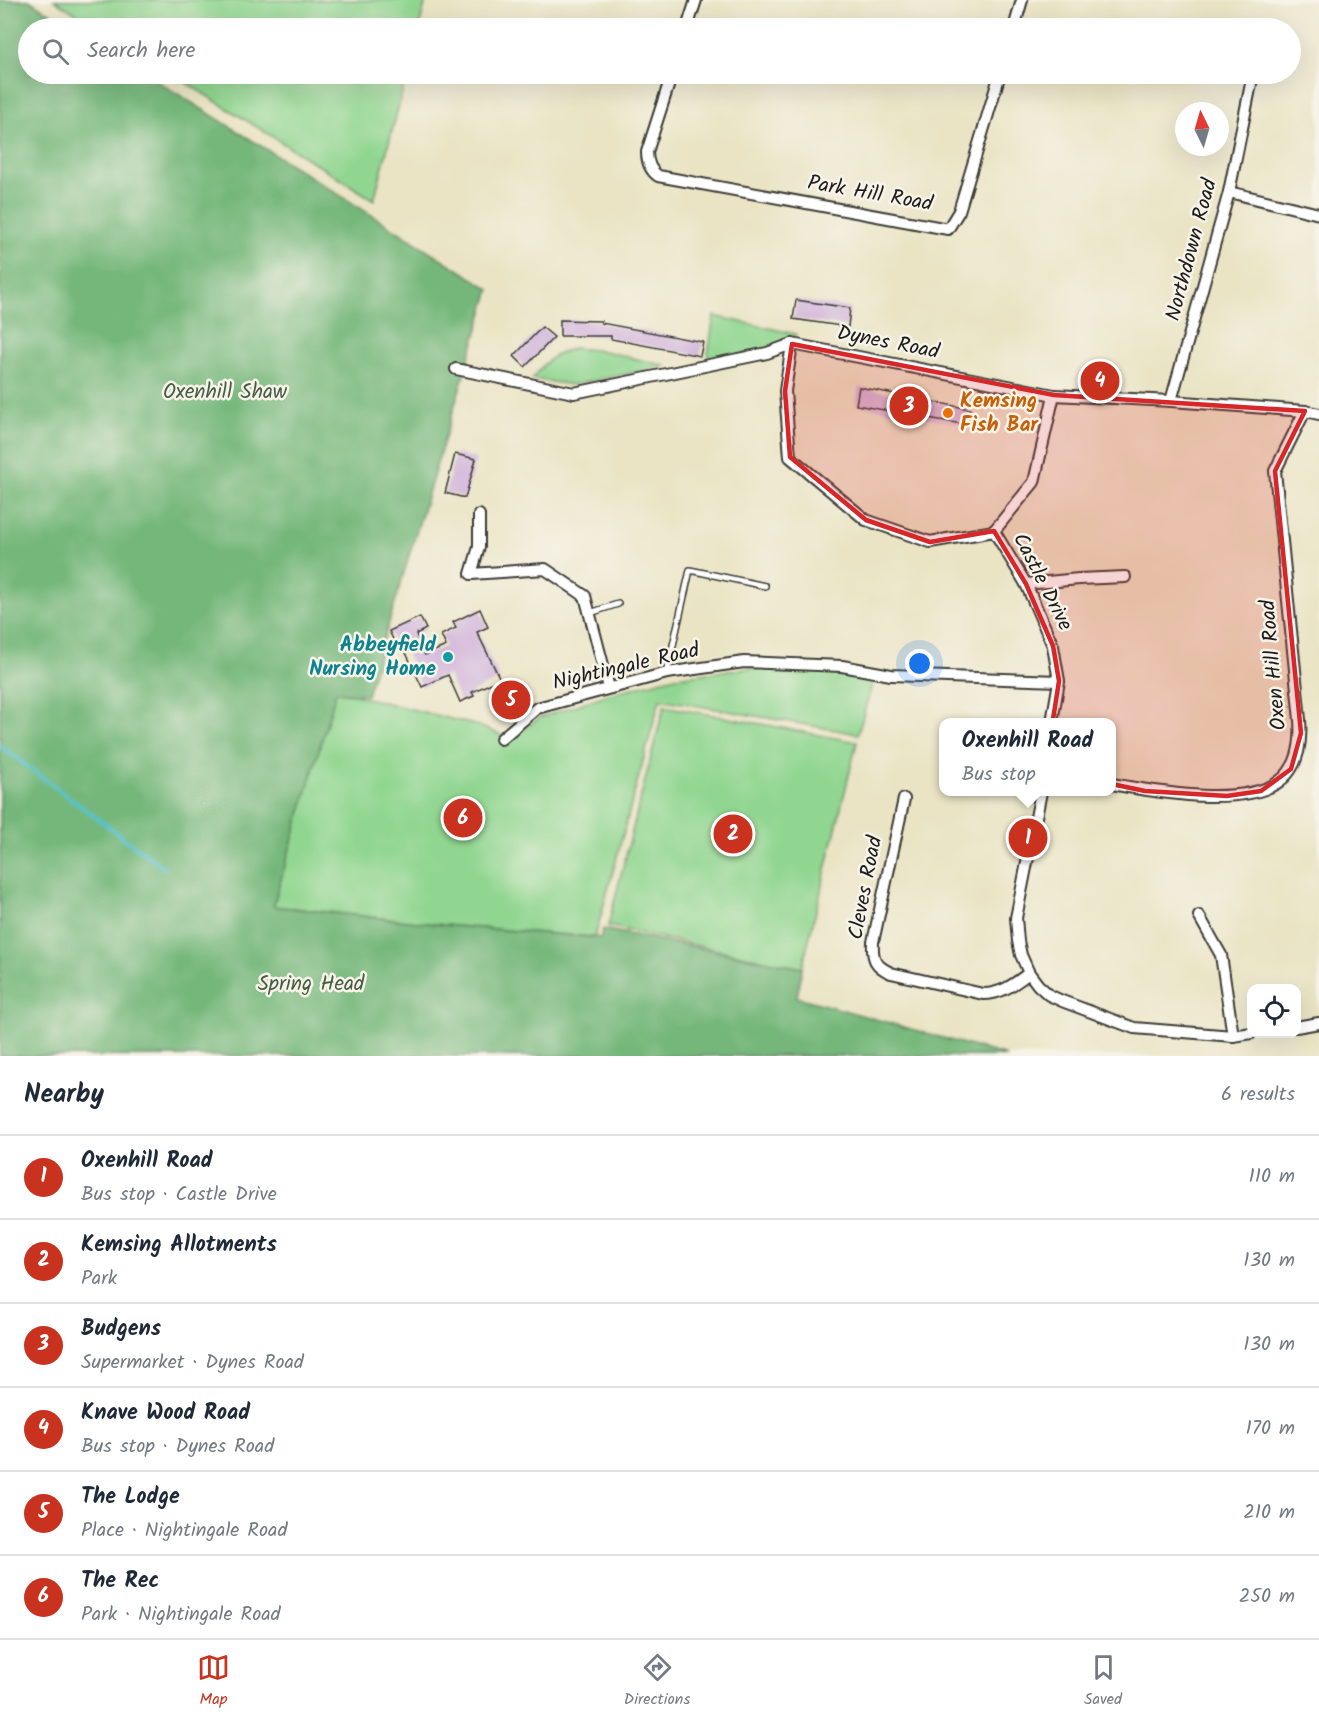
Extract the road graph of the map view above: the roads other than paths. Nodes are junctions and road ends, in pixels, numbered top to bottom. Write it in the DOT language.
graph roads {
  1 [pos="696,0"];
  2 [pos="1022,0"];
  3 [pos="690,18"];
  4 [pos="1017,18"];
  5 [pos="669,84"];
  6 [pos="997,84"];
  7 [pos="1251,84"];
  8 [pos="1229,192"];
  9 [pos="1319,214"];
  10 [pos="792,344"];
  11 [pos="456,369"];
  12 [pos="1054,395"];
  13 [pos="1171,401"];
  14 [pos="1305,411"];
  15 [pos="1319,414"];
  16 [pos="479,515"];
  17 [pos="994,531"];
  18 [pos="1125,577"];
  19 [pos="1026,584"];
  20 [pos="765,586"];
  21 [pos="618,604"];
  22 [pos="590,613"];
  23 [pos="667,673"];
  24 [pos="1059,681"];
  25 [pos="609,688"];
  26 [pos="1053,718"];
  27 [pos="501,739"];
  28 [pos="1116,785"];
  29 [pos="1040,796"];
  30 [pos="904,799"];
  31 [pos="1199,916"];
  32 [pos="1029,973"];
  33 [pos="1319,1023"];
  34 [pos="1301,1026"];
  35 [pos="1247,1034"];
  36 [pos="1233,1036"];
  1 -- 3 [label="street"];
  2 -- 4 [label="street"];
  5 -- 6 [label="street, Park Hill Road"];
  7 -- 8 [label="street, Northdown Road"];
  8 -- 9 [label="street"];
  8 -- 13 [label="street, Northdown Road"];
  10 -- 11 [label="street, Dynes Road"];
  10 -- 12 [label="street, Dynes Road"];
  10 -- 17 [label="street"];
  12 -- 13 [label="street, Dynes Road"];
  12 -- 17 [label="street"];
  13 -- 14 [label="street, Dynes Road"];
  14 -- 15 [label="street, Dynes Road"];
  14 -- 28 [label="street, Oxen Hill Road"];
  16 -- 22 [label="street"];
  17 -- 19 [label="street, Castle Drive"];
  18 -- 19 [label="street"];
  19 -- 24 [label="street, Castle Drive"];
  20 -- 23 [label="lane"];
  21 -- 22 [label="lane"];
  22 -- 25 [label="street"];
  23 -- 24 [label="street, Nightingale Road"];
  23 -- 25 [label="street, Nightingale Road"];
  24 -- 26 [label="street, Castle Drive"];
  25 -- 27 [label="street, Nightingale Road"];
  29 -- 32 [label="street"];
  30 -- 32 [label="street, Cleves Road"];
  31 -- 36 [label="street"];
  32 -- 36 [label="street"];
  33 -- 34 [label="street"];
  35 -- 36 [label="street"];
}
